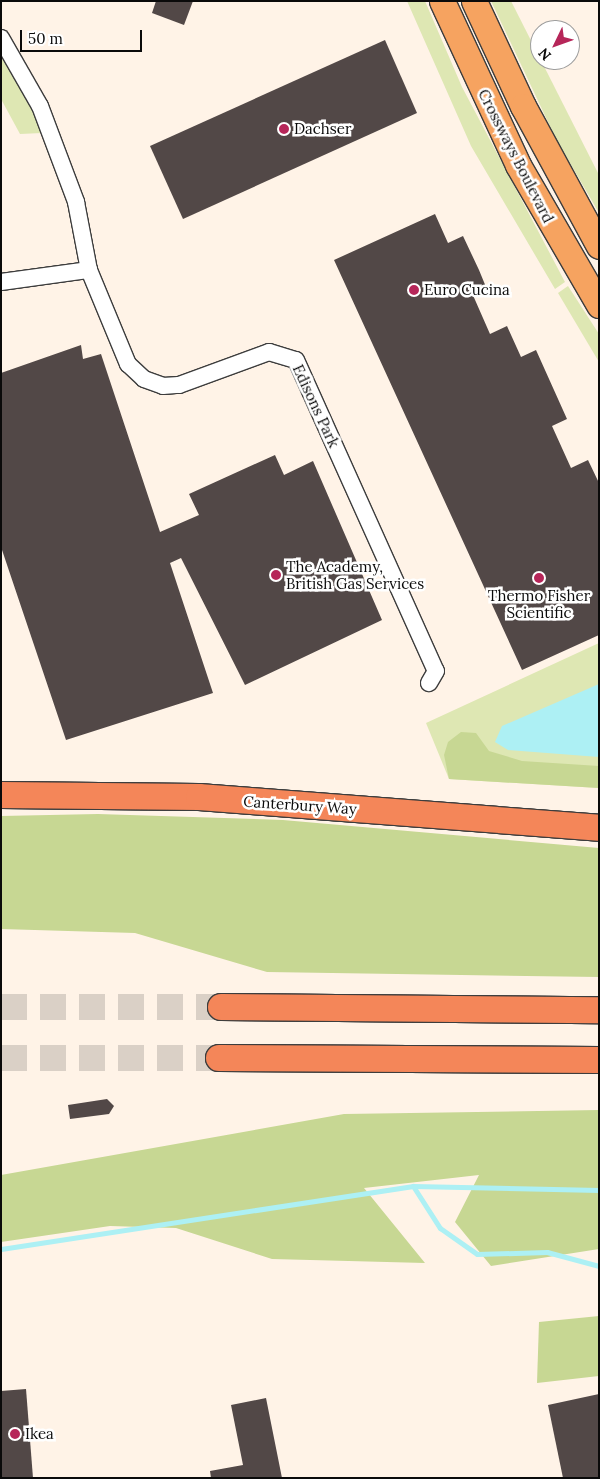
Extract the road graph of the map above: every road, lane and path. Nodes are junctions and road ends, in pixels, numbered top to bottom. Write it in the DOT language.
graph roads {
  1 [pos="442,1"];
  2 [pos="474,1"];
  3 [pos="1,38"];
  4 [pos="599,246"];
  5 [pos="88,270"];
  6 [pos="1,282"];
  7 [pos="599,306"];
  8 [pos="429,683"];
  9 [pos="1,795"];
  10 [pos="599,828"];
  11 [pos="221,1007"];
  12 [pos="599,1010"];
  13 [pos="219,1058"];
  14 [pos="599,1060"];
  1 -- 7 [label="main road, Crossways Boulevard"];
  2 -- 4 [label="main road, Crossways Boulevard"];
  3 -- 5 [label="street"];
  5 -- 6 [label="street"];
  5 -- 8 [label="street, Edisons Park"];
  9 -- 10 [label="highway, Canterbury Way"];
  11 -- 12 [label="highway"];
  13 -- 14 [label="highway"];
}
